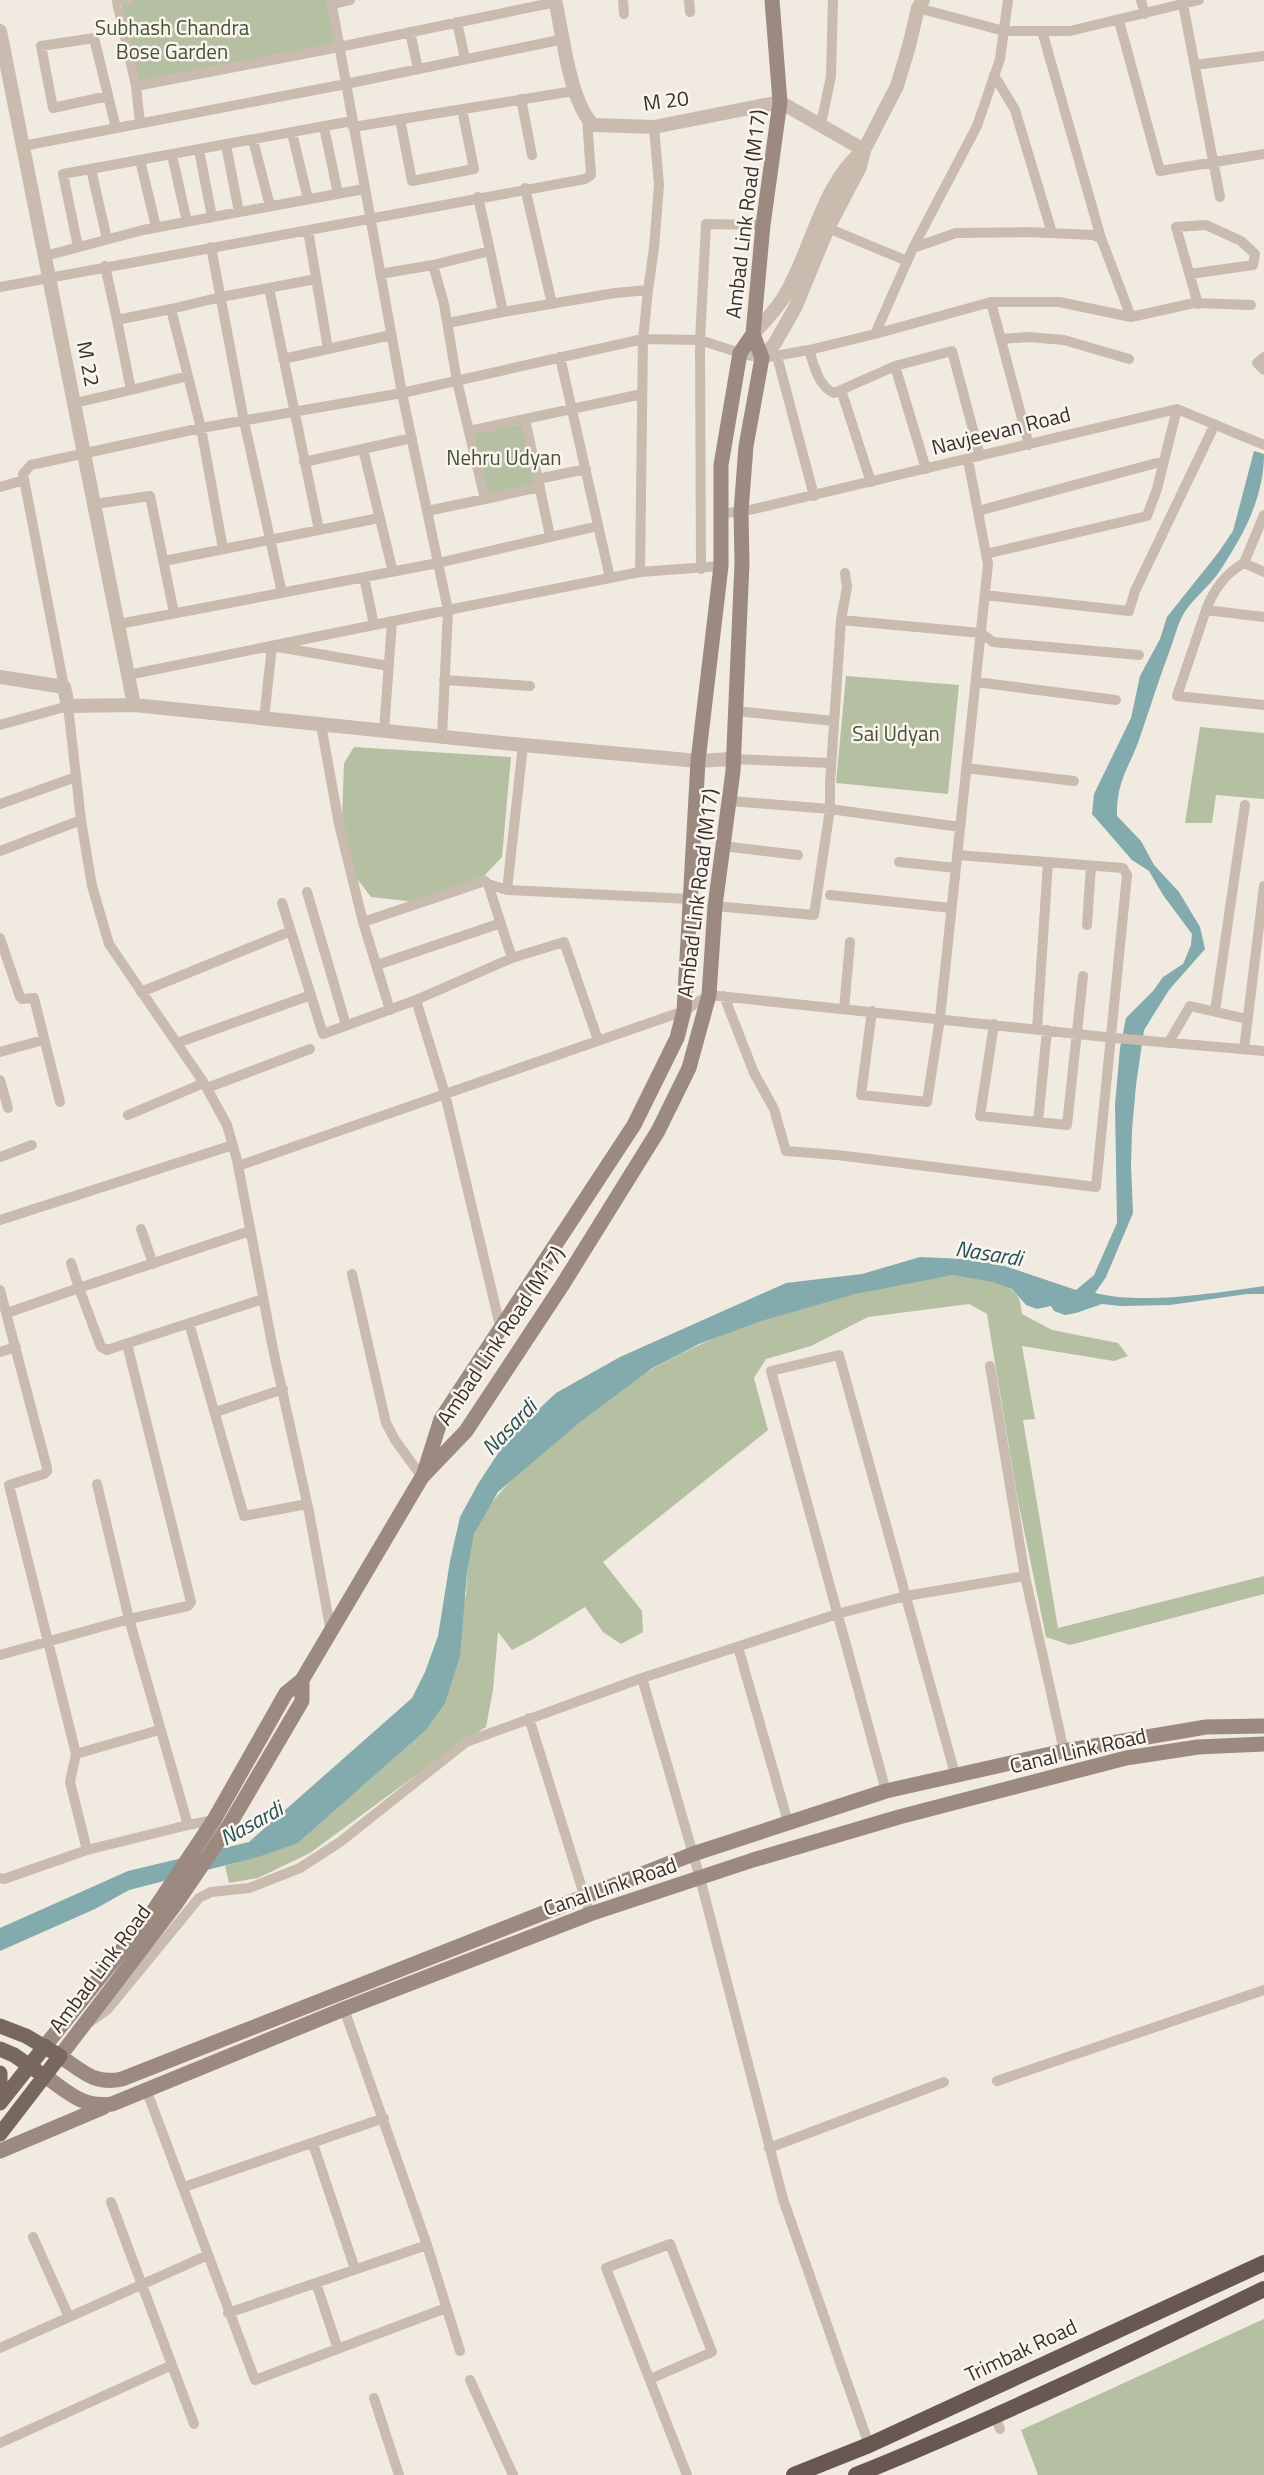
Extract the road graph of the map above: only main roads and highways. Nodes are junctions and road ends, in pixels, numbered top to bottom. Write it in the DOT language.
graph roads {
  1 [pos="772,0"];
  2 [pos="753,333"];
  3 [pos="422,1477"];
  4 [pos="1264,1726"];
  5 [pos="1264,1744"];
  6 [pos="221,1823"];
  7 [pos="204,1835"];
  8 [pos="0,2026"];
  9 [pos="45,2046"];
  10 [pos="0,2049"];
  11 [pos="60,2056"];
  12 [pos="29,2065"];
  13 [pos="0,2073"];
  14 [pos="45,2076"];
  15 [pos="0,2086"];
  16 [pos="0,2103"];
  17 [pos="112,2104"];
  18 [pos="0,2134"];
  19 [pos="0,2151"];
  20 [pos="1264,2264"];
  21 [pos="1264,2289"];
  22 [pos="794,2475"];
  23 [pos="856,2475"];
  1 -- 2 [label="main road, Ambad Link Road (M17)"];
  2 -- 3 [label="main road"];
  2 -- 3 [label="main road, Ambad Link Road (M17)"];
  3 -- 6 [label="main road, Ambad Link Road (M17)"];
  4 -- 11 [label="main road, Canal Link Road"];
  5 -- 17 [label="main road, Canal Link Road"];
  6 -- 7 [label="main road, Ambad Link Road (M17)"];
  6 -- 11 [label="main road, Ambad Link Road"];
  7 -- 9 [label="main road, Ambad Link Road"];
  8 -- 9 [label="main road, Canal Link Road"];
  9 -- 11 [label="main road, Canal Link Road"];
  9 -- 12 [label="main road, Ambad Link Road"];
  10 -- 12 [label="main road, Canal Link Road"];
  11 -- 14 [label="main road, Ambad Link Road"];
  12 -- 14 [label="main road, Canal Link Road"];
  12 -- 16 [label="main road, Ambad Link Road"];
  13 -- 15 [label="main road"];
  14 -- 17 [label="main road, Canal Link Road"];
  14 -- 18 [label="main road, Ambad Link Road"];
  17 -- 19 [label="main road"];
  20 -- 22 [label="highway, Trimbak Road"];
  21 -- 23 [label="highway"];
}
